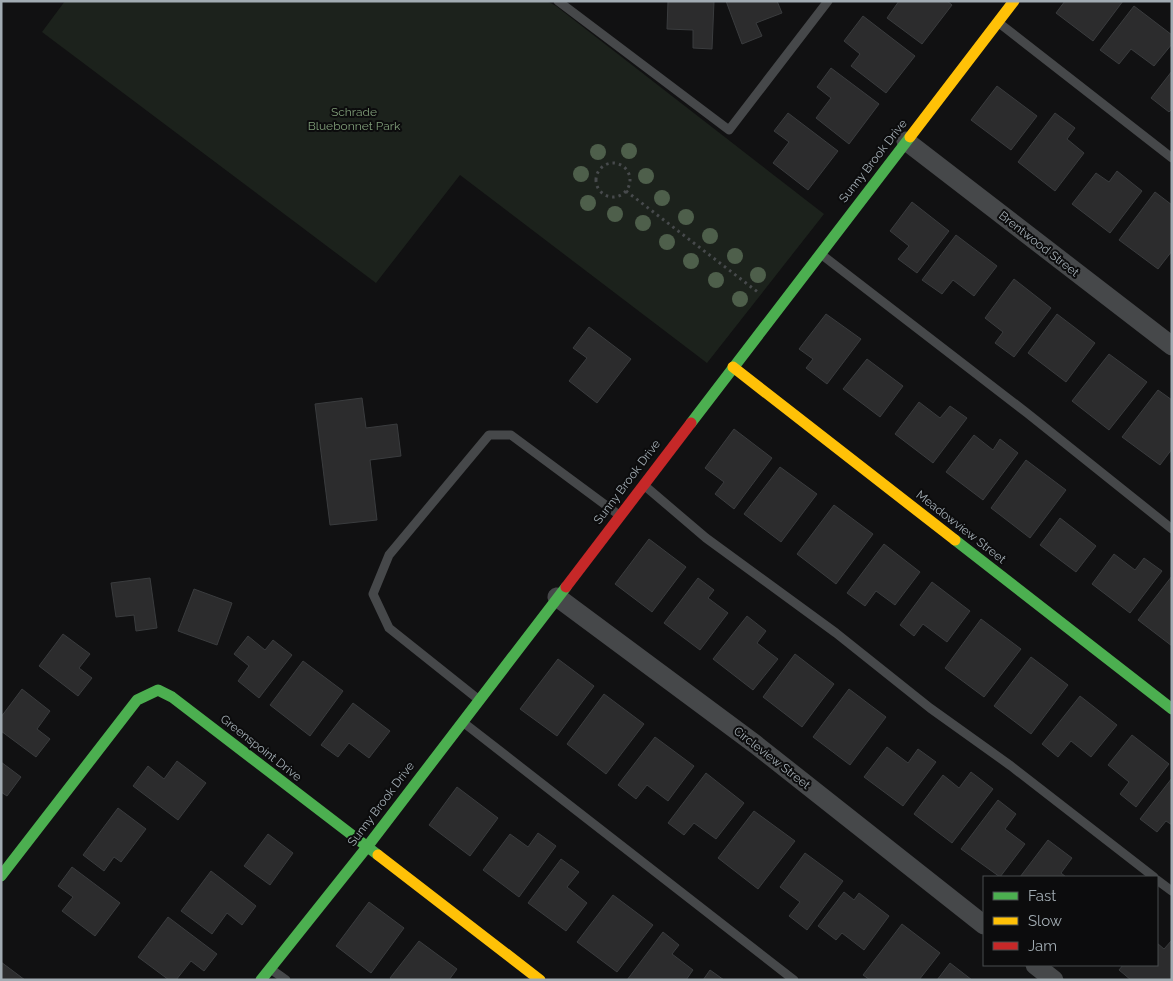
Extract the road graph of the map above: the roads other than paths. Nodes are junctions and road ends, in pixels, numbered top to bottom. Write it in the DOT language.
graph roads {
  1 [pos="558,1"];
  2 [pos="828,1"];
  3 [pos="1014,1"];
  4 [pos="998,22"];
  5 [pos="906,141"];
  6 [pos="1172,158"];
  7 [pos="820,253"];
  8 [pos="1172,346"];
  9 [pos="733,367"];
  10 [pos="643,484"];
  11 [pos="619,516"];
  12 [pos="1172,528"];
  13 [pos="557,597"];
  14 [pos="479,699"];
  15 [pos="1172,709"];
  16 [pos="462,722"];
  17 [pos="367,847"];
  18 [pos="1,876"];
  19 [pos="1153,876"];
  20 [pos="1158,881"];
  21 [pos="1172,891"];
  22 [pos="983,924"];
  23 [pos="1036,966"];
  24 [pos="270,968"];
  25 [pos="261,980"];
  26 [pos="286,980"];
  27 [pos="540,980"];
  28 [pos="794,980"];
  29 [pos="1054,980"];
  1 -- 2 [label="lane"];
  3 -- 4 [label="street, Sunny Brook Drive"];
  4 -- 5 [label="street, Sunny Brook Drive"];
  4 -- 6 [label="lane"];
  5 -- 7 [label="street, Sunny Brook Drive"];
  5 -- 8 [label="street, Brentwood Street"];
  7 -- 9 [label="street, Sunny Brook Drive"];
  7 -- 12 [label="lane"];
  9 -- 10 [label="street, Sunny Brook Drive"];
  9 -- 15 [label="street, Meadowview Street"];
  10 -- 11 [label="street, Sunny Brook Drive"];
  10 -- 19 [label="lane"];
  11 -- 13 [label="street, Sunny Brook Drive"];
  11 -- 14 [label="lane"];
  13 -- 14 [label="street, Sunny Brook Drive"];
  13 -- 22 [label="street, Circleview Street"];
  14 -- 16 [label="street, Sunny Brook Drive"];
  16 -- 17 [label="street, Sunny Brook Drive"];
  16 -- 28 [label="lane"];
  17 -- 18 [label="street, Greenspoint Drive"];
  17 -- 24 [label="street, Sunny Brook Drive"];
  17 -- 27 [label="street, Greenspoint Drive"];
  20 -- 21 [label="lane"];
  23 -- 29 [label="street"];
  24 -- 25 [label="street, Sunny Brook Drive"];
  24 -- 26 [label="lane"];
}
